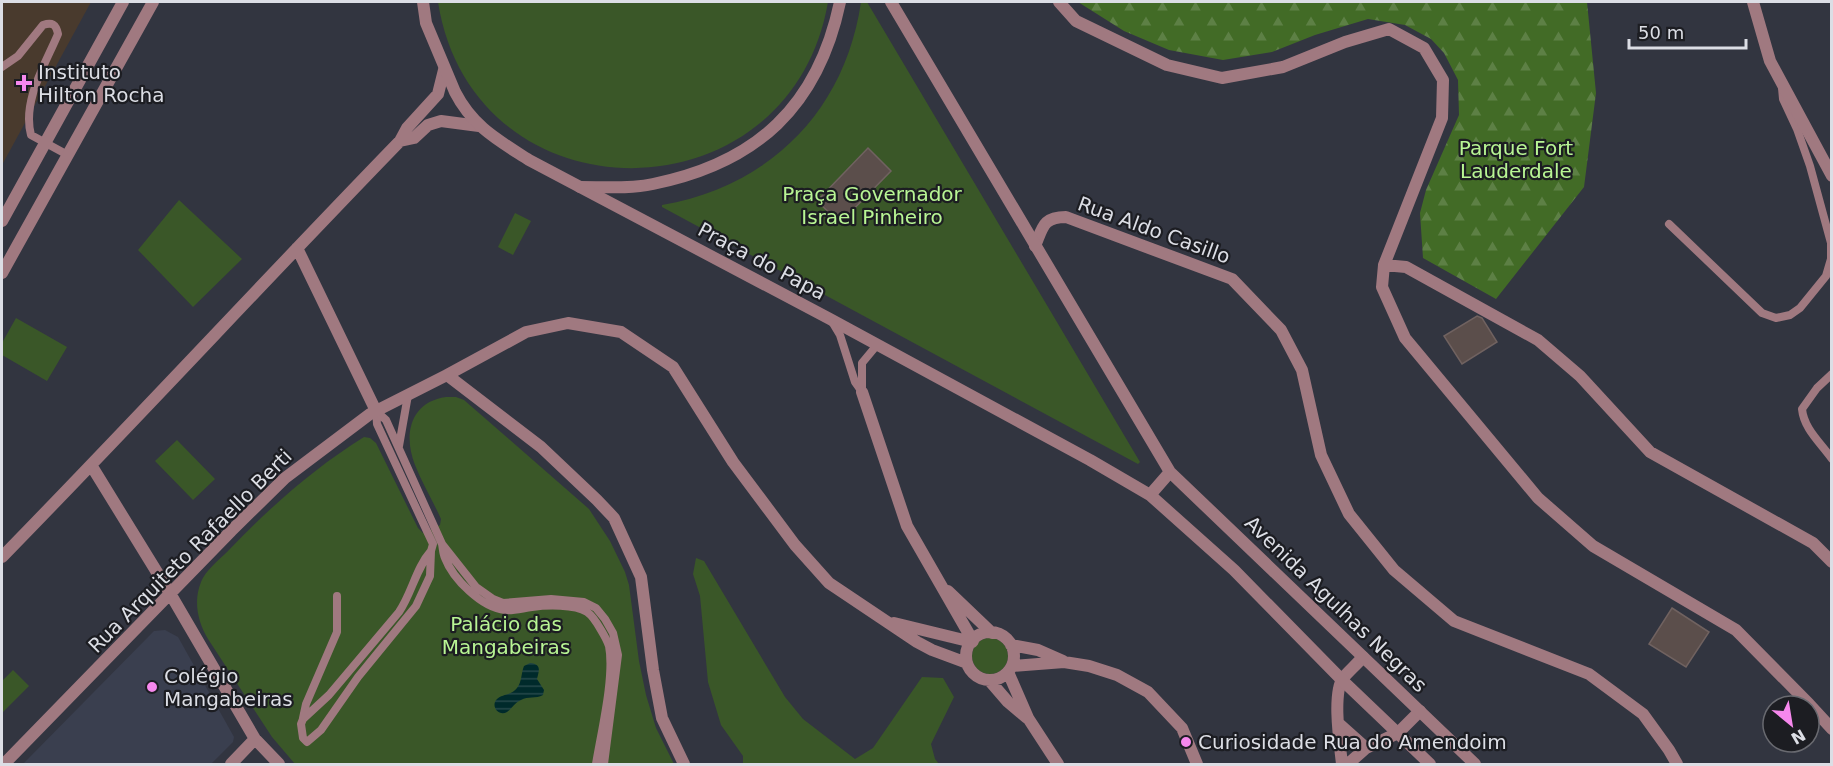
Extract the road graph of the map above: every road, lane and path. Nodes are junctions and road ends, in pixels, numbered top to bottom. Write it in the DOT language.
graph roads {
  1 [pos="123,2"];
  2 [pos="153,2"];
  3 [pos="423,2"];
  4 [pos="840,2"];
  5 [pos="891,2"];
  6 [pos="1059,2"];
  7 [pos="1753,2"];
  8 [pos="2,67"];
  9 [pos="444,70"];
  10 [pos="1782,83"];
  11 [pos="479,126"];
  12 [pos="400,141"];
  13 [pos="45,144"];
  14 [pos="66,154"];
  15 [pos="1832,176"];
  16 [pos="580,187"];
  17 [pos="2,221"];
  18 [pos="1669,224"];
  19 [pos="1035,246"];
  20 [pos="297,248"];
  21 [pos="1384,265"];
  22 [pos="2,273"];
  23 [pos="830,319"];
  24 [pos="877,345"];
  25 [pos="1832,374"];
  26 [pos="447,375"];
  27 [pos="862,392"];
  28 [pos="408,395"];
  29 [pos="376,411"];
  30 [pos="399,446"];
  31 [pos="1832,459"];
  32 [pos="91,465"];
  33 [pos="1170,472"];
  34 [pos="1150,495"];
  35 [pos="442,544"];
  36 [pos="431,551"];
  37 [pos="2,557"];
  38 [pos="1832,562"];
  39 [pos="936,579"];
  40 [pos="171,595"];
  41 [pos="337,596"];
  42 [pos="884,621"];
  43 [pos="992,633"];
  44 [pos="972,641"];
  45 [pos="1011,645"];
  46 [pos="1363,657"];
  47 [pos="1064,662"];
  48 [pos="967,663"];
  49 [pos="1010,669"];
  50 [pos="989,680"];
  51 [pos="1342,680"];
  52 [pos="1420,711"];
  53 [pos="1028,718"];
  54 [pos="303,719"];
  55 [pos="1338,723"];
  56 [pos="1832,729"];
  57 [pos="1398,733"];
  58 [pos="255,739"];
  59 [pos="1366,748"];
  60 [pos="4,765"];
  61 [pos="231,765"];
  62 [pos="279,765"];
  63 [pos="596,765"];
  64 [pos="604,765"];
  65 [pos="684,765"];
  66 [pos="1058,765"];
  67 [pos="1197,765"];
  68 [pos="1342,765"];
  69 [pos="1348,765"];
  70 [pos="1430,765"];
  71 [pos="1475,765"];
  72 [pos="1677,765"];
  1 -- 13 [label="street"];
  2 -- 14 [label="street"];
  3 -- 9 [label="street, Praça do Papa"];
  4 -- 16 [label="street"];
  5 -- 19 [label="street"];
  6 -- 21 [label="street"];
  7 -- 10 [label="street"];
  8 -- 13 [label="lane"];
  9 -- 11 [label="street, Praça do Papa"];
  9 -- 12 [label="street"];
  10 -- 15 [label="street"];
  10 -- 18 [label="lane"];
  11 -- 12 [label="street"];
  11 -- 16 [label="street, Praça do Papa"];
  12 -- 20 [label="street"];
  13 -- 14 [label="lane"];
  13 -- 17 [label="street"];
  14 -- 22 [label="street"];
  16 -- 23 [label="street, Praça do Papa"];
  19 -- 33 [label="street"];
  19 -- 72 [label="street, Rua Aldo Casillo"];
  20 -- 29 [label="street"];
  20 -- 32 [label="street"];
  21 -- 38 [label="street"];
  21 -- 56 [label="street"];
  23 -- 24 [label="street, Praça do Papa"];
  23 -- 27 [label="lane"];
  24 -- 27 [label="lane"];
  24 -- 34 [label="street, Praça do Papa"];
  25 -- 31 [label="lane"];
  26 -- 28 [label="street, Rua Arquiteto Rafaello Berti"];
  26 -- 42 [label="street, Rua Arquiteto Rafaello Berti"];
  26 -- 65 [label="street"];
  27 -- 39 [label="street"];
  28 -- 29 [label="street, Rua Arquiteto Rafaello Berti"];
  28 -- 30 [label="lane"];
  29 -- 30 [label="lane"];
  29 -- 36 [label="lane"];
  29 -- 40 [label="street, Rua Arquiteto Rafaello Berti"];
  30 -- 35 [label="lane"];
  32 -- 37 [label="street"];
  32 -- 40 [label="street"];
  33 -- 34 [label="street"];
  33 -- 46 [label="street, Avenida Agulhas Negras"];
  34 -- 51 [label="street"];
  35 -- 63 [label="lane"];
  35 -- 64 [label="lane"];
  36 -- 54 [label="lane"];
  36 -- 54 [label="lane"];
  39 -- 43 [label="street"];
  39 -- 44 [label="street"];
  40 -- 58 [label="street"];
  40 -- 60 [label="street, Rua Arquiteto Rafaello Berti"];
  41 -- 54 [label="lane"];
  42 -- 44 [label="street, Rua Arquiteto Rafaello Berti"];
  42 -- 48 [label="street, Rua Arquiteto Rafaello Berti"];
  43 -- 44 [label="street"];
  43 -- 45 [label="street"];
  44 -- 48 [label="street"];
  45 -- 47 [label="street"];
  45 -- 49 [label="street"];
  46 -- 51 [label="street"];
  46 -- 52 [label="street, Avenida Agulhas Negras"];
  47 -- 49 [label="street"];
  47 -- 67 [label="street"];
  48 -- 50 [label="street"];
  49 -- 50 [label="street"];
  49 -- 53 [label="street"];
  50 -- 53 [label="street"];
  51 -- 55 [label="street"];
  51 -- 57 [label="street"];
  52 -- 57 [label="street"];
  52 -- 71 [label="street, Avenida Agulhas Negras"];
  53 -- 66 [label="street"];
  55 -- 59 [label="street"];
  55 -- 68 [label="street"];
  57 -- 59 [label="street"];
  57 -- 70 [label="street"];
  58 -- 61 [label="street"];
  58 -- 62 [label="street"];
  59 -- 69 [label="street"];
}
